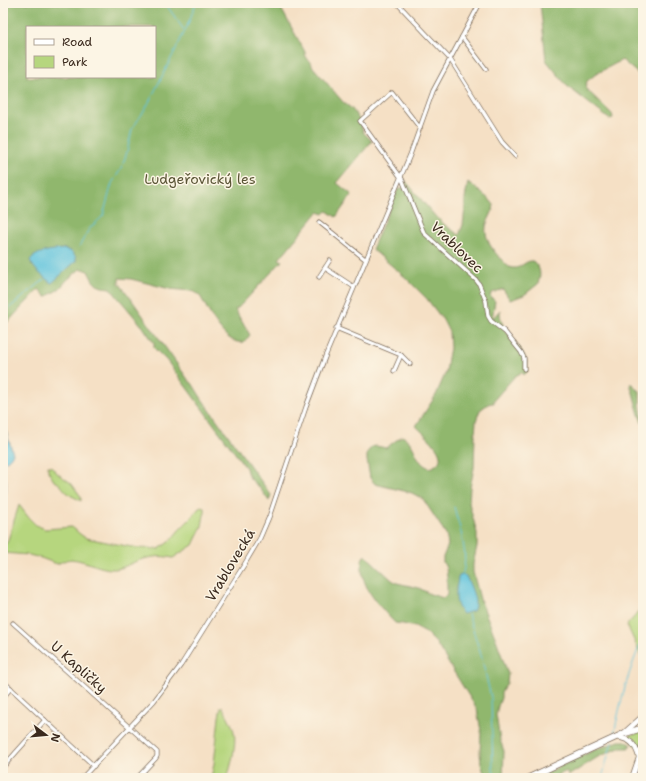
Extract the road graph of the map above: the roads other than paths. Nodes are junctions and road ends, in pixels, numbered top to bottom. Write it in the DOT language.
graph roads {
  1 [pos="397,3"];
  2 [pos="480,3"];
  3 [pos="462,37"];
  4 [pos="450,59"];
  5 [pos="486,70"];
  6 [pos="420,128"];
  7 [pos="515,156"];
  8 [pos="401,177"];
  9 [pos="318,222"];
  10 [pos="365,259"];
  11 [pos="330,260"];
  12 [pos="325,268"];
  13 [pos="319,277"];
  14 [pos="354,287"];
  15 [pos="336,328"];
  16 [pos="401,355"];
  17 [pos="410,364"];
  18 [pos="524,369"];
  19 [pos="394,371"];
  20 [pos="13,623"];
  21 [pos="3,681"];
  22 [pos="11,688"];
  23 [pos="3,697"];
  24 [pos="643,716"];
  25 [pos="45,720"];
  26 [pos="129,727"];
  27 [pos="643,728"];
  28 [pos="623,734"];
  29 [pos="616,737"];
  30 [pos="643,746"];
  31 [pos="643,749"];
  32 [pos="639,757"];
  33 [pos="94,766"];
  34 [pos="3,767"];
  35 [pos="3,774"];
  36 [pos="138,777"];
  37 [pos="7,778"];
  38 [pos="82,778"];
  39 [pos="528,778"];
  40 [pos="632,778"];
  1 -- 4 [label="street"];
  2 -- 3 [label="street"];
  3 -- 4 [label="street"];
  3 -- 5 [label="street"];
  4 -- 6 [label="street"];
  4 -- 7 [label="street"];
  6 -- 8 [label="street"];
  6 -- 8 [label="street, Vrablovec"];
  8 -- 10 [label="street"];
  8 -- 18 [label="street, Vrablovec"];
  9 -- 10 [label="street"];
  10 -- 14 [label="street"];
  11 -- 12 [label="street"];
  12 -- 13 [label="street"];
  12 -- 14 [label="street"];
  14 -- 15 [label="street"];
  15 -- 16 [label="street"];
  15 -- 26 [label="street, Vrablovecká"];
  16 -- 17 [label="street"];
  16 -- 19 [label="street"];
  20 -- 26 [label="street, U Kapličky"];
  21 -- 22 [label="street"];
  22 -- 23 [label="street"];
  22 -- 25 [label="street"];
  24 -- 28 [label="street"];
  25 -- 33 [label="street"];
  25 -- 34 [label="street"];
  26 -- 33 [label="street, Vrablovecká"];
  26 -- 36 [label="street, U Kapličky"];
  27 -- 28 [label="main road"];
  28 -- 29 [label="main road"];
  29 -- 32 [label="street"];
  29 -- 39 [label="main road"];
  30 -- 32 [label="street"];
  31 -- 32 [label="street"];
  32 -- 40 [label="street"];
  33 -- 38 [label="street, Vrablovecká"];
  35 -- 37 [label="street"];
}
